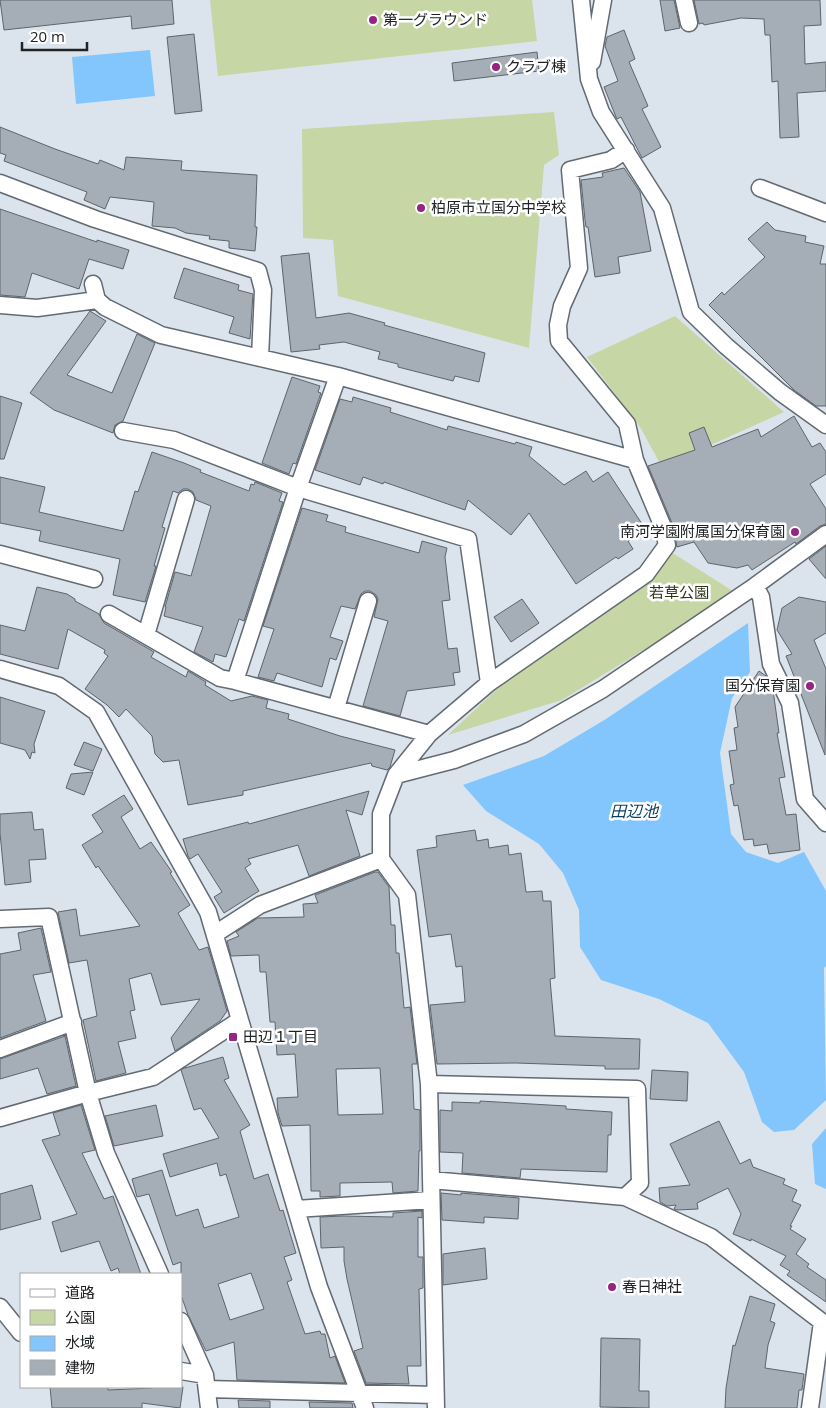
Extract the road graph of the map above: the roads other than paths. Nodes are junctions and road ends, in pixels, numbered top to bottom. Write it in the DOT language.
graph roads {
  1 [pos="580,0"];
  2 [pos="603,0"];
  3 [pos="684,0"];
  4 [pos="688,23"];
  5 [pos="589,79"];
  6 [pos="626,150"];
  7 [pos="0,183"];
  8 [pos="760,188"];
  9 [pos="826,213"];
  10 [pos="0,305"];
  11 [pos="260,358"];
  12 [pos="338,376"];
  13 [pos="822,419"];
  14 [pos="123,431"];
  15 [pos="635,460"];
  16 [pos="298,488"];
  17 [pos="186,499"];
  18 [pos="826,534"];
  19 [pos="0,554"];
  20 [pos="94,578"];
  21 [pos="755,586"];
  22 [pos="368,602"];
  23 [pos="110,614"];
  24 [pos="146,635"];
  25 [pos="0,669"];
  26 [pos="235,681"];
  27 [pos="489,682"];
  28 [pos="336,708"];
  29 [pos="429,734"];
  30 [pos="396,775"];
  31 [pos="826,823"];
  32 [pos="380,859"];
  33 [pos="0,919"];
  34 [pos="215,934"];
  35 [pos="240,1020"];
  36 [pos="73,1022"];
  37 [pos="0,1049"];
  38 [pos="429,1084"];
  39 [pos="88,1093"];
  40 [pos="0,1118"];
  41 [pos="431,1180"];
  42 [pos="625,1197"];
  43 [pos="431,1200"];
  44 [pos="296,1209"];
  45 [pos="160,1273"];
  46 [pos="0,1307"];
  47 [pos="182,1323"];
  48 [pos="824,1324"];
  49 [pos="20,1333"];
  50 [pos="182,1371"];
  51 [pos="206,1382"];
  52 [pos="362,1400"];
  53 [pos="435,1402"];
  54 [pos="209,1408"];
  55 [pos="810,1408"];
  1 -- 5 [label="street"];
  2 -- 5 [label="street"];
  3 -- 4 [label="street"];
  5 -- 6 [label="street"];
  6 -- 13 [label="street"];
  6 -- 15 [label="street"];
  7 -- 11 [label="street"];
  8 -- 9 [label="street"];
  10 -- 11 [label="street"];
  11 -- 12 [label="street"];
  12 -- 15 [label="street"];
  12 -- 16 [label="street"];
  14 -- 16 [label="street"];
  15 -- 27 [label="street"];
  16 -- 26 [label="street"];
  16 -- 27 [label="street"];
  17 -- 24 [label="street"];
  18 -- 21 [label="street"];
  19 -- 20 [label="street"];
  21 -- 30 [label="street"];
  21 -- 31 [label="street"];
  22 -- 28 [label="street"];
  23 -- 24 [label="street"];
  24 -- 26 [label="street"];
  25 -- 34 [label="street"];
  26 -- 28 [label="street"];
  27 -- 29 [label="street"];
  28 -- 29 [label="street"];
  29 -- 30 [label="street"];
  30 -- 32 [label="street"];
  32 -- 34 [label="street"];
  32 -- 38 [label="street"];
  33 -- 36 [label="street"];
  34 -- 35 [label="street"];
  35 -- 39 [label="street"];
  35 -- 44 [label="street"];
  36 -- 37 [label="street"];
  36 -- 39 [label="street"];
  38 -- 41 [label="street"];
  38 -- 42 [label="street"];
  39 -- 40 [label="street"];
  39 -- 45 [label="street"];
  41 -- 42 [label="street"];
  41 -- 43 [label="street"];
  42 -- 48 [label="street"];
  43 -- 44 [label="street"];
  43 -- 53 [label="street"];
  44 -- 52 [label="street"];
  46 -- 49 [label="street"];
  47 -- 51 [label="street"];
  48 -- 55 [label="street"];
  50 -- 51 [label="street"];
  51 -- 52 [label="street"];
  51 -- 54 [label="street"];
  52 -- 53 [label="street"];
}
